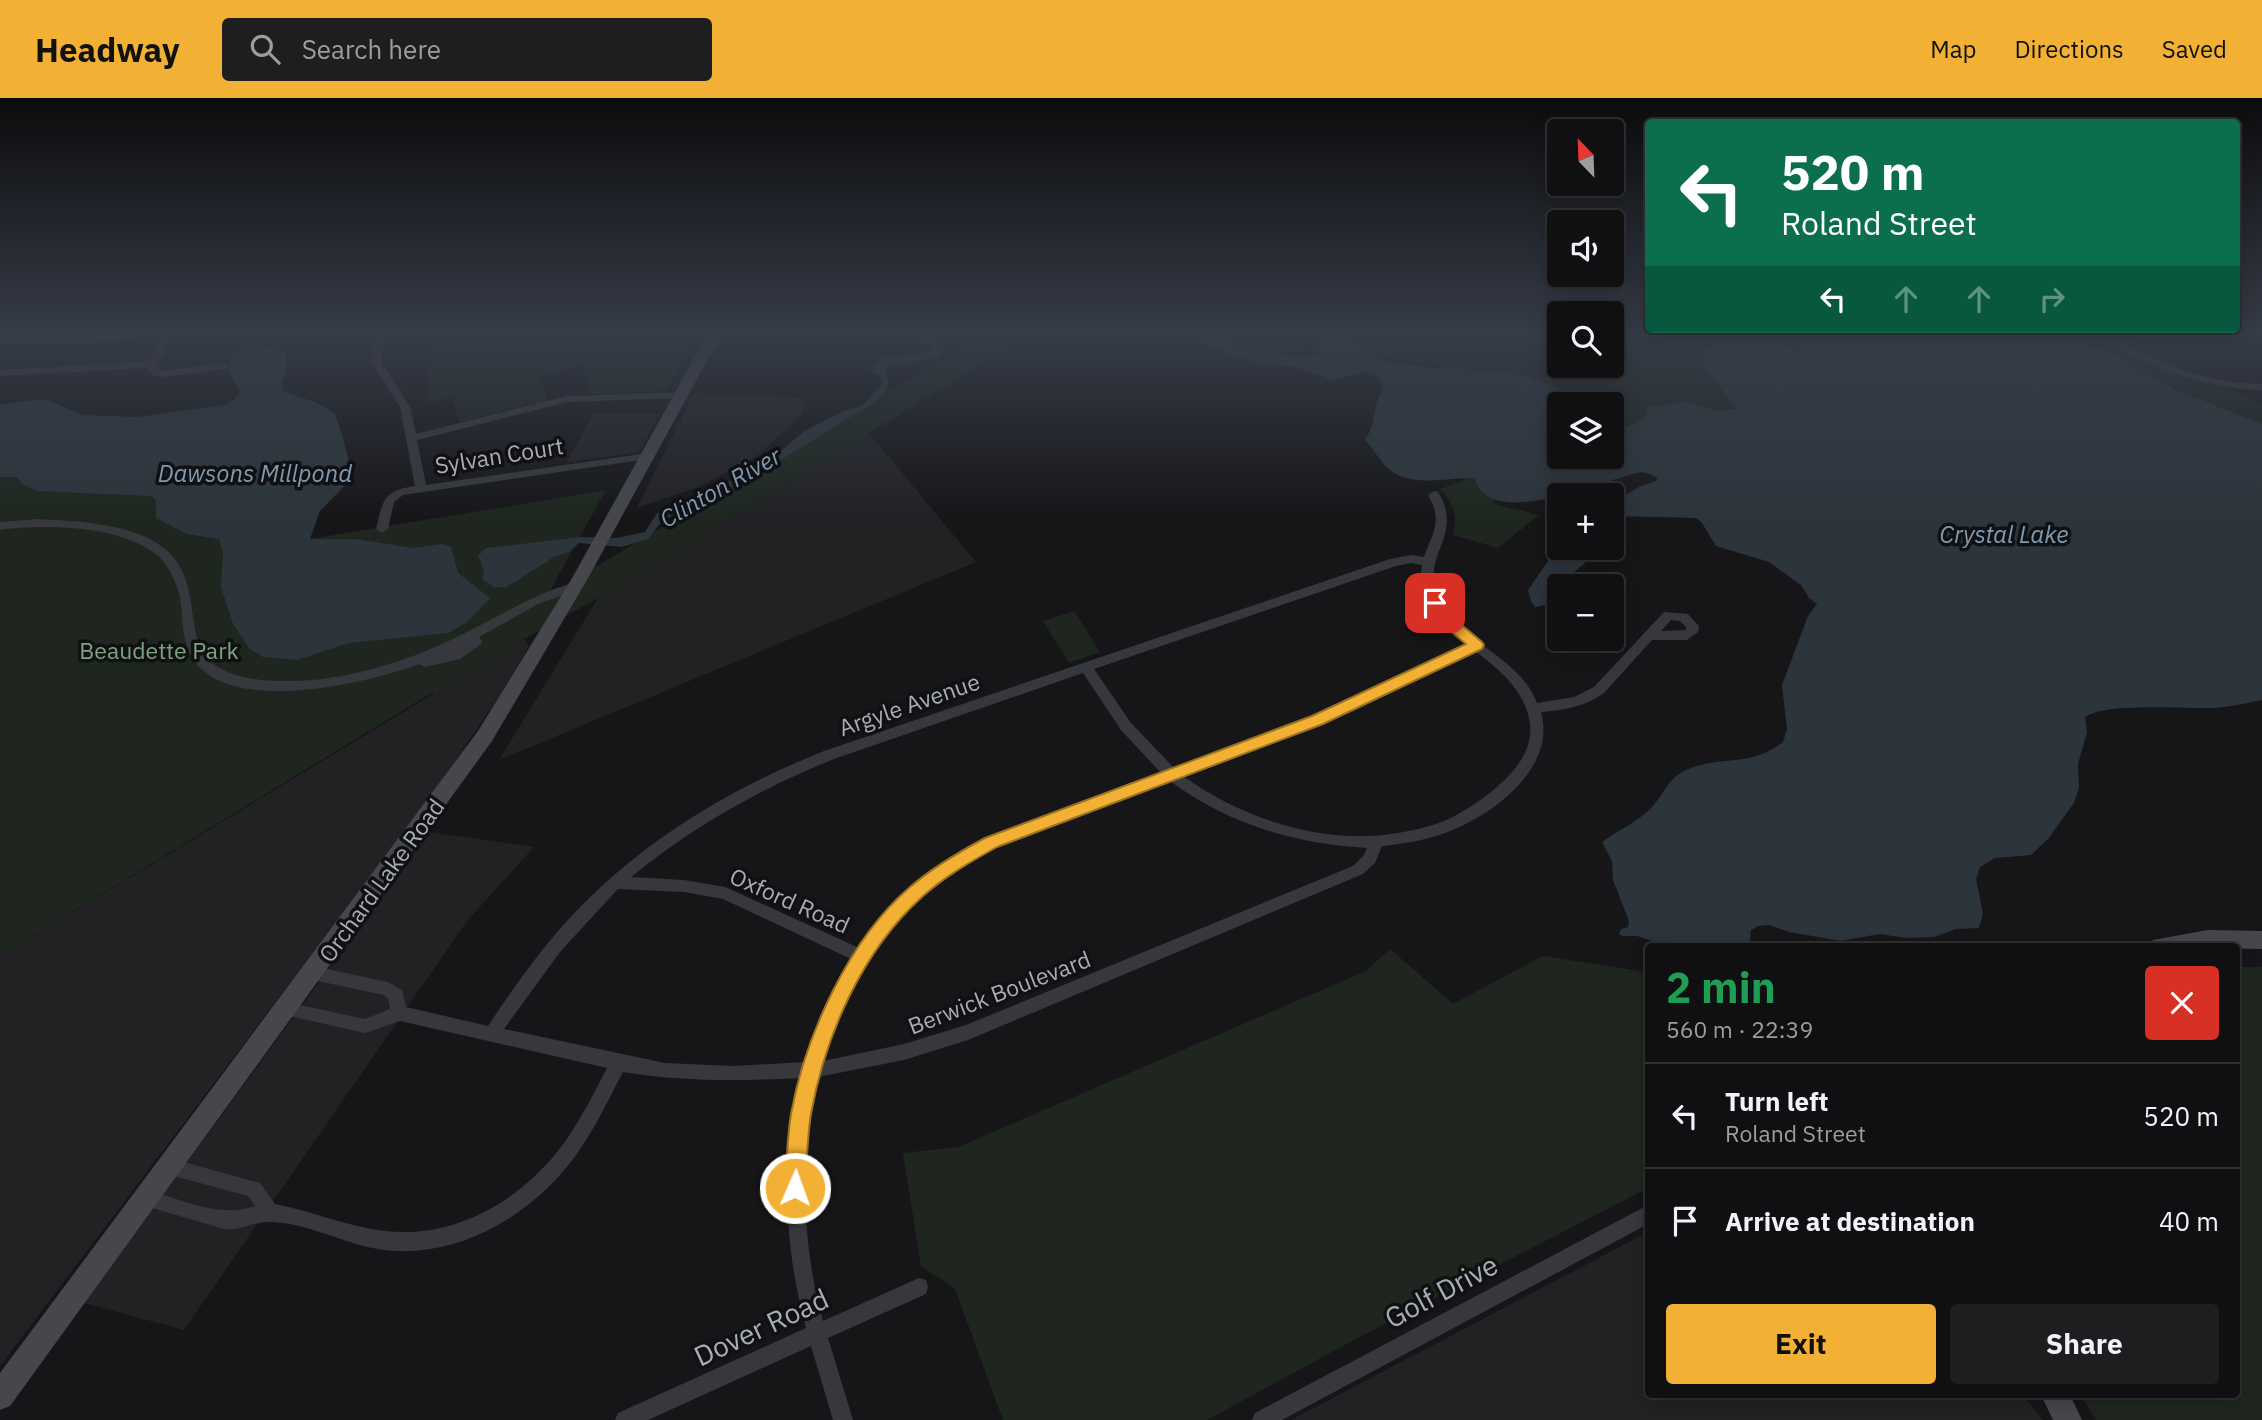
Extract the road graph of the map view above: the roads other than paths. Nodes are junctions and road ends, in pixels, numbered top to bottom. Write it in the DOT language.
graph roads {
  1 [pos="398,397"];
  2 [pos="633,397"];
  3 [pos="680,397"];
  4 [pos="411,438"];
  5 [pos="648,456"];
  6 [pos="421,489"];
  7 [pos="1434,495"];
  8 [pos="0,526"];
  9 [pos="383,529"];
  10 [pos="1427,562"];
  11 [pos="573,587"];
  12 [pos="1647,636"];
  13 [pos="1477,645"];
  14 [pos="1086,667"];
  15 [pos="1534,708"];
  16 [pos="1171,775"];
  17 [pos="1376,843"];
  18 [pos="614,883"];
  19 [pos="2262,940"];
  20 [pos="2184,943"];
  21 [pos="862,957"];
  22 [pos="313,973"];
  23 [pos="286,1009"];
  24 [pos="399,1013"];
  25 [pos="492,1034"];
  26 [pos="619,1063"];
  27 [pos="812,1070"];
  28 [pos="169,1167"];
  29 [pos="145,1199"];
  30 [pos="270,1212"];
  31 [pos="1645,1216"];
  32 [pos="919,1287"];
  33 [pos="817,1332"];
  34 [pos="0,1396"];
  35 [pos="2057,1398"];
  36 [pos="625,1420"];
  37 [pos="843,1420"];
  38 [pos="1262,1420"];
  39 [pos="2068,1420"];
  1 -- 4 [label="street"];
  2 -- 4 [label="street"];
  3 -- 5 [label="main road, Orchard Lake Road"];
  4 -- 6 [label="street"];
  5 -- 6 [label="street, Sylvan Court"];
  5 -- 11 [label="main road, Orchard Lake Road"];
  6 -- 9 [label="street, Sylvan Court"];
  7 -- 10 [label="street"];
  8 -- 11 [label="street"];
  10 -- 13 [label="street"];
  10 -- 14 [label="street, Argyle Avenue"];
  11 -- 22 [label="main road, Orchard Lake Road"];
  12 -- 15 [label="street"];
  13 -- 15 [label="street"];
  13 -- 16 [label="street"];
  14 -- 16 [label="street"];
  14 -- 18 [label="street, Argyle Avenue"];
  15 -- 17 [label="street"];
  16 -- 17 [label="street"];
  16 -- 21 [label="street"];
  17 -- 27 [label="street, Berwick Boulevard"];
  18 -- 21 [label="street, Oxford Road"];
  18 -- 25 [label="street, Argyle Avenue"];
  19 -- 20 [label="main road"];
  21 -- 27 [label="street"];
  22 -- 23 [label="main road, Orchard Lake Road"];
  22 -- 24 [label="street"];
  23 -- 24 [label="street"];
  23 -- 28 [label="main road, Orchard Lake Road"];
  24 -- 25 [label="street, Berwick Boulevard"];
  25 -- 26 [label="street, Berwick Boulevard"];
  26 -- 27 [label="street, Berwick Boulevard"];
  26 -- 30 [label="street"];
  27 -- 33 [label="street"];
  28 -- 29 [label="main road, Orchard Lake Road"];
  28 -- 30 [label="street"];
  29 -- 30 [label="street"];
  29 -- 34 [label="main road, Orchard Lake Road"];
  31 -- 38 [label="street, Golf Drive"];
  32 -- 33 [label="street, Dover Road"];
  33 -- 36 [label="street, Dover Road"];
  33 -- 37 [label="street"];
  35 -- 39 [label="main road"];
}
